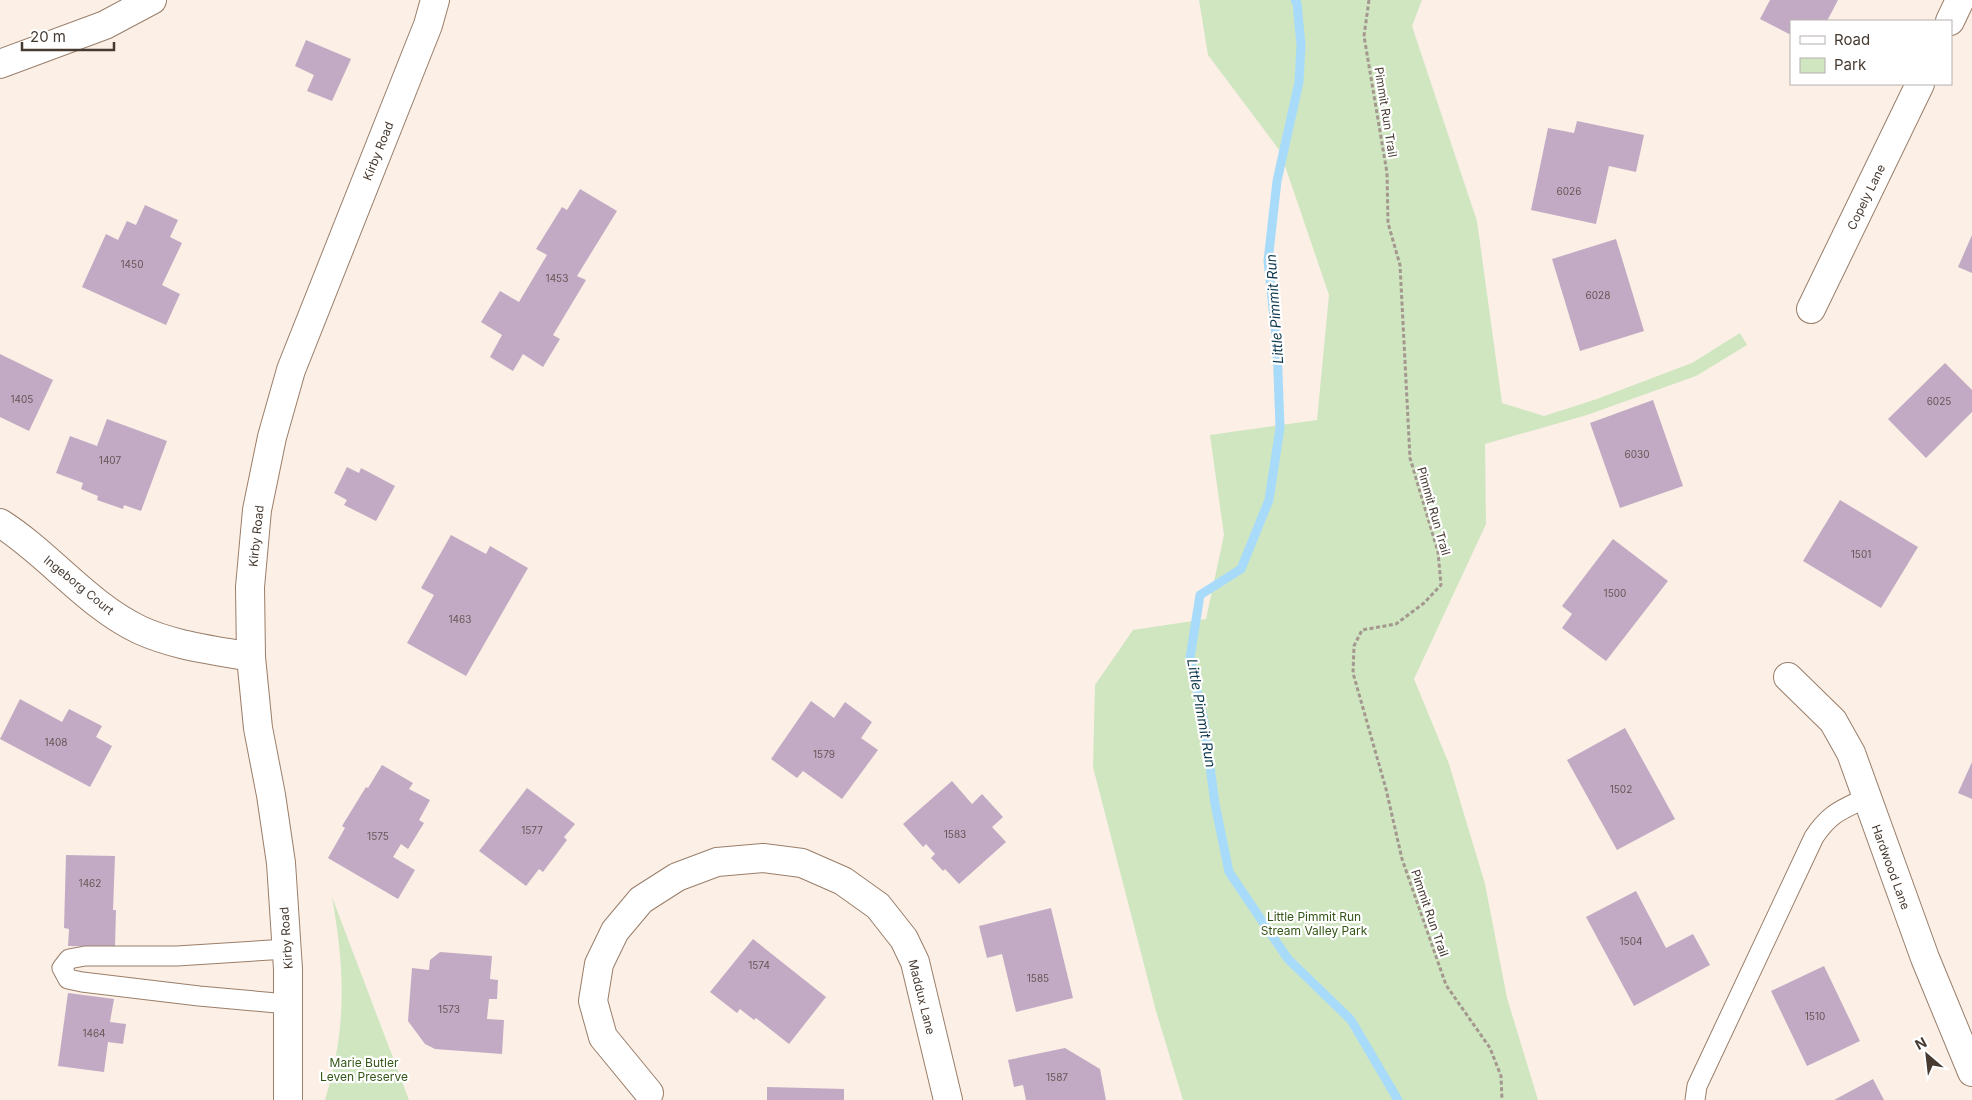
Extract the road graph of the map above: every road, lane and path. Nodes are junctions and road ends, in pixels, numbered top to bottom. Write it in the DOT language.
graph roads {
  1 [pos="152,0"];
  2 [pos="435,0"];
  3 [pos="1369,0"];
  4 [pos="1960,0"];
  5 [pos="1950,20"];
  6 [pos="0,64"];
  7 [pos="1920,85"];
  8 [pos="1811,309"];
  9 [pos="0,523"];
  10 [pos="251,657"];
  11 [pos="1788,677"];
  12 [pos="1866,798"];
  13 [pos="287,949"];
  14 [pos="288,1004"];
  15 [pos="1972,1072"];
  16 [pos="649,1093"];
  17 [pos="288,1100"];
  18 [pos="948,1100"];
  19 [pos="1502,1100"];
  20 [pos="1695,1100"];
  1 -- 6 [label="street"];
  2 -- 10 [label="street, Kirby Road"];
  3 -- 19 [label="path, Pimmit Run Trail"];
  4 -- 5 [label="street"];
  7 -- 8 [label="street, Copely Lane"];
  9 -- 10 [label="street, Ingeborg Court"];
  10 -- 13 [label="street, Kirby Road"];
  11 -- 12 [label="street, Hardwood Lane"];
  12 -- 15 [label="street, Hardwood Lane"];
  12 -- 20 [label="lane"];
  13 -- 14 [label="street, Kirby Road"];
  13 -- 14 [label="lane"];
  14 -- 17 [label="street, Kirby Road"];
  16 -- 18 [label="street, Maddux Lane"];
}
